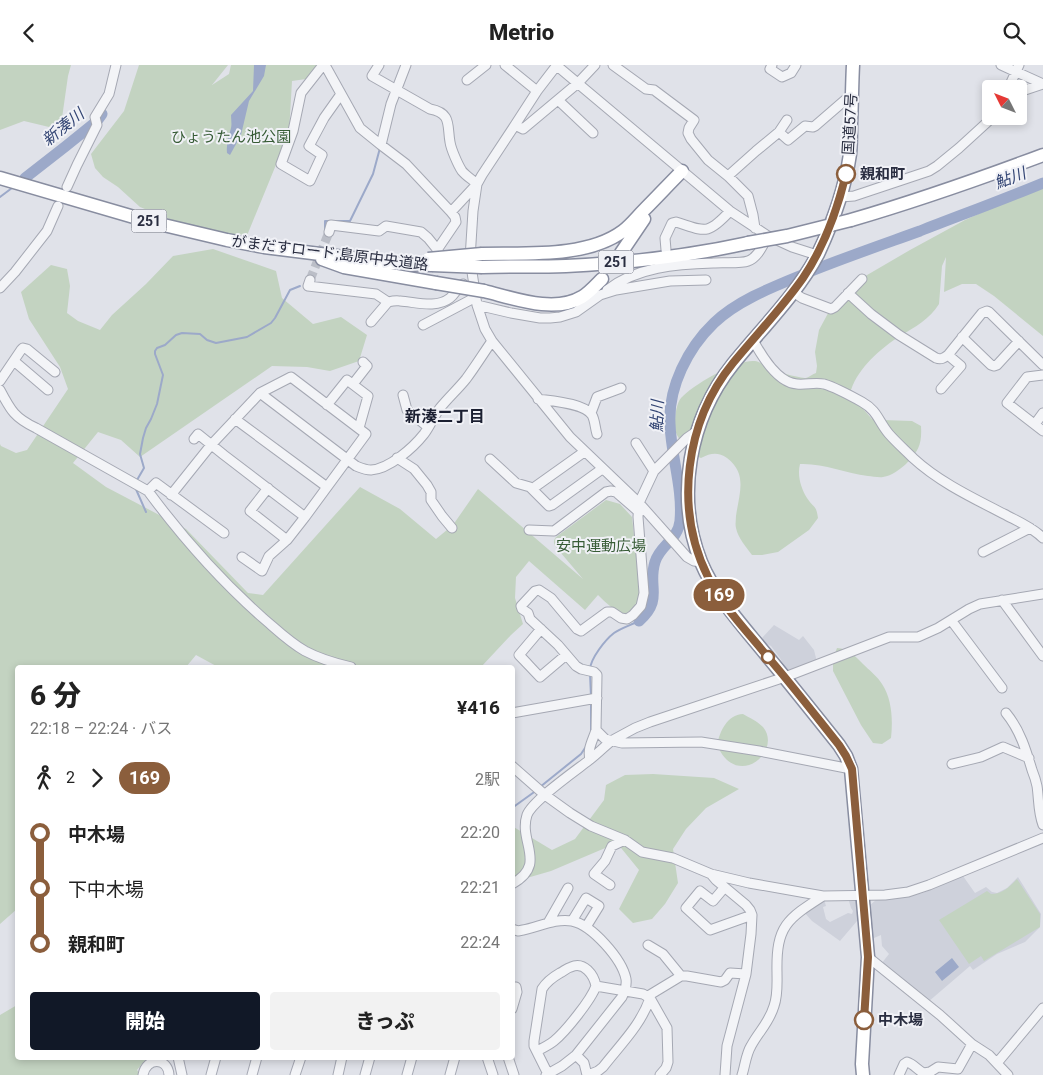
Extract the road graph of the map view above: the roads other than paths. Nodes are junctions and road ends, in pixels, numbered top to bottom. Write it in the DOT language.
graph roads {
  1 [pos="116,65"];
  2 [pos="324,65"];
  3 [pos="380,65"];
  4 [pos="406,65"];
  5 [pos="486,65"];
  6 [pos="505,65"];
  7 [pos="556,65"];
  8 [pos="595,65"];
  9 [pos="613,65"];
  10 [pos="772,65"];
  11 [pos="796,65"];
  12 [pos="853,65"];
  13 [pos="1000,65"];
  14 [pos="1018,68"];
  15 [pos="1012,80"];
  16 [pos="467,81"];
  17 [pos="578,83"];
  18 [pos="1043,84"];
  19 [pos="1028,89"];
  20 [pos="397,90"];
  21 [pos="537,91"];
  22 [pos="341,93"];
  23 [pos="852,94"];
  24 [pos="558,100"];
  25 [pos="787,120"];
  26 [pos="515,125"];
  27 [pos="986,125"];
  28 [pos="779,132"];
  29 [pos="592,133"];
  30 [pos="381,145"];
  31 [pos="1043,155"];
  32 [pos="677,176"];
  33 [pos="728,176"];
  34 [pos="0,178"];
  35 [pos="478,184"];
  36 [pos="67,187"];
  37 [pos="841,197"];
  38 [pos="58,206"];
  39 [pos="730,211"];
  40 [pos="451,212"];
  41 [pos="755,228"];
  42 [pos="329,232"];
  43 [pos="768,236"];
  44 [pos="666,249"];
  45 [pos="302,251"];
  46 [pos="621,253"];
  47 [pos="817,255"];
  48 [pos="432,258"];
  49 [pos="470,259"];
  50 [pos="482,260"];
  51 [pos="602,279"];
  52 [pos="862,279"];
  53 [pos="706,280"];
  54 [pos="310,281"];
  55 [pos="472,281"];
  56 [pos="0,288"];
  57 [pos="792,292"];
  58 [pos="848,293"];
  59 [pos="600,295"];
  60 [pos="479,298"];
  61 [pos="388,301"];
  62 [pos="371,322"];
  63 [pos="423,325"];
  64 [pos="962,337"];
  65 [pos="753,340"];
  66 [pos="492,341"];
  67 [pos="1019,341"];
  68 [pos="948,355"];
  69 [pos="14,361"];
  70 [pos="362,362"];
  71 [pos="1043,365"];
  72 [pos="55,372"];
  73 [pos="1043,375"];
  74 [pos="0,381"];
  75 [pos="353,384"];
  76 [pos="621,389"];
  77 [pos="941,389"];
  78 [pos="0,390"];
  79 [pos="48,391"];
  80 [pos="260,393"];
  81 [pos="403,395"];
  82 [pos="538,399"];
  83 [pos="328,405"];
  84 [pos="591,413"];
  85 [pos="1043,413"];
  86 [pos="235,419"];
  87 [pos="1035,424"];
  88 [pos="428,427"];
  89 [pos="359,428"];
  90 [pos="697,431"];
  91 [pos="1043,431"];
  92 [pos="596,434"];
  93 [pos="194,439"];
  94 [pos="636,443"];
  95 [pos="211,445"];
  96 [pos="584,452"];
  97 [pos="397,458"];
  98 [pos="490,459"];
  99 [pos="346,460"];
  100 [pos="602,469"];
  101 [pos="654,471"];
  102 [pos="326,487"];
  103 [pos="268,488"];
  104 [pos="532,489"];
  105 [pos="148,491"];
  106 [pos="170,495"];
  107 [pos="639,507"];
  108 [pos="305,517"];
  109 [pos="452,528"];
  110 [pos="1030,528"];
  111 [pos="529,529"];
  112 [pos="224,533"];
  113 [pos="1043,538"];
  114 [pos="287,540"];
  115 [pos="983,552"];
  116 [pos="242,557"];
  117 [pos="701,562"];
  118 [pos="1043,594"];
  119 [pos="1002,600"];
  120 [pos="951,620"];
  121 [pos="541,629"];
  122 [pos="566,655"];
  123 [pos="1043,656"];
  124 [pos="342,665"];
  125 [pos="785,677"];
  126 [pos="1002,688"];
  127 [pos="593,699"];
  128 [pos="515,712"];
  129 [pos="1006,713"];
  130 [pos="635,728"];
  131 [pos="596,729"];
  132 [pos="611,741"];
  133 [pos="638,743"];
  134 [pos="1029,758"];
  135 [pos="590,759"];
  136 [pos="952,764"];
  137 [pos="515,769"];
  138 [pos="852,769"];
  139 [pos="540,791"];
  140 [pos="1043,825"];
  141 [pos="1043,838"];
  142 [pos="625,840"];
  143 [pos="711,874"];
  144 [pos="515,882"];
  145 [pos="610,885"];
  146 [pos="568,888"];
  147 [pos="724,888"];
  148 [pos="824,896"];
  149 [pos="863,896"];
  150 [pos="752,915"];
  151 [pos="572,921"];
  152 [pos="548,923"];
  153 [pos="586,927"];
  154 [pos="515,930"];
  155 [pos="648,945"];
  156 [pos="868,957"];
  157 [pos="746,974"];
  158 [pos="681,976"];
  159 [pos="596,986"];
  160 [pos="516,987"];
  161 [pos="625,992"];
  162 [pos="649,997"];
  163 [pos="515,999"];
  164 [pos="1043,1008"];
  165 [pos="972,1044"];
  166 [pos="537,1051"];
  167 [pos="576,1055"];
  168 [pos="179,1060"];
  169 [pos="215,1060"];
  170 [pos="256,1060"];
  171 [pos="300,1060"];
  172 [pos="341,1060"];
  173 [pos="369,1060"];
  174 [pos="411,1060"];
  175 [pos="454,1060"];
  176 [pos="488,1060"];
  177 [pos="509,1060"];
  178 [pos="997,1063"];
  179 [pos="143,1075"];
  180 [pos="169,1075"];
  181 [pos="182,1075"];
  182 [pos="211,1075"];
  183 [pos="252,1075"];
  184 [pos="295,1075"];
  185 [pos="338,1075"];
  186 [pos="365,1075"];
  187 [pos="407,1075"];
  188 [pos="450,1075"];
  189 [pos="493,1075"];
  190 [pos="514,1075"];
  191 [pos="547,1075"];
  192 [pos="588,1075"];
  193 [pos="660,1075"];
  194 [pos="725,1075"];
  195 [pos="742,1075"];
  196 [pos="863,1075"];
  197 [pos="898,1075"];
  198 [pos="1008,1075"];
  1 -- 36 [label="street"];
  2 -- 22 [label="street"];
  2 -- 22 [label="street"];
  3 -- 20 [label="street"];
  4 -- 20 [label="street"];
  5 -- 16 [label="street"];
  6 -- 21 [label="street"];
  7 -- 17 [label="street"];
  7 -- 21 [label="street"];
  8 -- 17 [label="street"];
  9 -- 33 [label="street"];
  10 -- 11 [label="street"];
  12 -- 23 [label="highway, 国道57号"];
  13 -- 14 [label="street"];
  14 -- 15 [label="street"];
  14 -- 18 [label="street"];
  17 -- 24 [label="street"];
  17 -- 32 [label="street"];
  18 -- 19 [label="street"];
  20 -- 30 [label="street"];
  20 -- 35 [label="street"];
  21 -- 26 [label="street"];
  22 -- 30 [label="street"];
  23 -- 28 [label="street"];
  23 -- 37 [label="highway, 国道57号"];
  24 -- 26 [label="street"];
  24 -- 29 [label="street"];
  25 -- 28 [label="street"];
  26 -- 35 [label="street"];
  27 -- 37 [label="street"];
  28 -- 33 [label="street"];
  30 -- 40 [label="street"];
  31 -- 50 [label="highway, がまだすロード;島原中央道路 / 251, bridge"];
  32 -- 39 [label="street"];
  32 -- 46 [label="highway"];
  32 -- 50 [label="highway"];
  33 -- 41 [label="street"];
  34 -- 45 [label="highway, がまだすロード;島原中央道路 / 251"];
  35 -- 40 [label="street"];
  35 -- 49 [label="street"];
  37 -- 47 [label="highway, 国道57号"];
  38 -- 56 [label="street"];
  39 -- 41 [label="street"];
  39 -- 44 [label="street"];
  40 -- 48 [label="street"];
  41 -- 43 [label="street"];
  42 -- 48 [label="street"];
  43 -- 47 [label="street"];
  43 -- 59 [label="street"];
  45 -- 48 [label="highway, がまだすロード;島原中央道路 / 251"];
  45 -- 60 [label="highway, bridge"];
  47 -- 57 [label="highway, 国道57号"];
  48 -- 49 [label="street"];
  48 -- 50 [label="highway, がまだすロード;島原中央道路 / 251, bridge"];
  49 -- 55 [label="street"];
  51 -- 60 [label="highway"];
  52 -- 58 [label="street"];
  53 -- 59 [label="street"];
  54 -- 61 [label="street"];
  55 -- 60 [label="street"];
  55 -- 61 [label="street"];
  57 -- 58 [label="street"];
  57 -- 65 [label="highway, 国道57号"];
  58 -- 68 [label="street"];
  59 -- 60 [label="street"];
  60 -- 63 [label="street"];
  60 -- 66 [label="street"];
  61 -- 62 [label="street"];
  64 -- 67 [label="street"];
  64 -- 67 [label="street"];
  64 -- 68 [label="street"];
  65 -- 90 [label="highway, 国道57号"];
  65 -- 110 [label="street"];
  66 -- 82 [label="street"];
  66 -- 88 [label="street"];
  67 -- 71 [label="street"];
  68 -- 77 [label="street"];
  69 -- 72 [label="street"];
  69 -- 74 [label="street"];
  69 -- 79 [label="street"];
  70 -- 75 [label="street"];
  73 -- 87 [label="street"];
  75 -- 83 [label="street"];
  75 -- 89 [label="street"];
  76 -- 84 [label="street"];
  78 -- 105 [label="street"];
  80 -- 83 [label="street"];
  80 -- 86 [label="street"];
  80 -- 99 [label="street"];
  81 -- 88 [label="street"];
  82 -- 84 [label="street"];
  82 -- 96 [label="street"];
  83 -- 89 [label="street"];
  84 -- 92 [label="street"];
  85 -- 87 [label="street"];
  86 -- 95 [label="street"];
  86 -- 102 [label="street"];
  87 -- 91 [label="street"];
  88 -- 97 [label="street"];
  89 -- 99 [label="street"];
  90 -- 101 [label="street"];
  90 -- 117 [label="highway, 国道57号"];
  93 -- 95 [label="street"];
  94 -- 101 [label="street"];
  95 -- 103 [label="street"];
  95 -- 106 [label="street"];
  96 -- 100 [label="street"];
  96 -- 104 [label="street"];
  97 -- 99 [label="street"];
  97 -- 109 [label="street"];
  98 -- 104 [label="street"];
  99 -- 102 [label="street"];
  100 -- 104 [label="street"];
  100 -- 107 [label="street"];
  101 -- 107 [label="street"];
  102 -- 108 [label="street"];
  103 -- 108 [label="street"];
  103 -- 114 [label="street"];
  105 -- 106 [label="street"];
  105 -- 124 [label="street"];
  106 -- 112 [label="street"];
  107 -- 111 [label="street"];
  107 -- 117 [label="street"];
  107 -- 121 [label="street"];
  108 -- 114 [label="street"];
  110 -- 113 [label="street"];
  110 -- 115 [label="street"];
  114 -- 116 [label="street"];
  117 -- 125 [label="highway, 国道57号"];
  118 -- 119 [label="street"];
  119 -- 120 [label="street"];
  119 -- 123 [label="street"];
  120 -- 125 [label="street"];
  120 -- 126 [label="street"];
  121 -- 122 [label="street"];
  121 -- 122 [label="street"];
  122 -- 127 [label="street"];
  125 -- 130 [label="street"];
  125 -- 138 [label="highway, 国道57号"];
  127 -- 128 [label="street"];
  127 -- 131 [label="street"];
  129 -- 134 [label="street"];
  130 -- 132 [label="street"];
  130 -- 133 [label="street"];
  131 -- 132 [label="street"];
  131 -- 135 [label="street"];
  132 -- 133 [label="street"];
  132 -- 135 [label="street"];
  133 -- 138 [label="street"];
  134 -- 136 [label="street"];
  134 -- 140 [label="street"];
  135 -- 139 [label="street"];
  137 -- 139 [label="street"];
  138 -- 149 [label="highway, 国道57号"];
  139 -- 142 [label="street"];
  139 -- 144 [label="street"];
  141 -- 149 [label="street"];
  142 -- 143 [label="street"];
  142 -- 145 [label="street"];
  143 -- 147 [label="street"];
  143 -- 148 [label="street"];
  146 -- 152 [label="street"];
  147 -- 150 [label="street"];
  147 -- 150 [label="street"];
  148 -- 149 [label="street"];
  148 -- 195 [label="street"];
  149 -- 156 [label="highway, 国道57号"];
  150 -- 157 [label="street"];
  151 -- 152 [label="street"];
  151 -- 153 [label="street"];
  151 -- 153 [label="street"];
  152 -- 154 [label="street"];
  153 -- 161 [label="street"];
  155 -- 158 [label="street"];
  156 -- 165 [label="street"];
  156 -- 196 [label="highway, 国道57号"];
  157 -- 158 [label="street"];
  157 -- 194 [label="street"];
  158 -- 162 [label="street"];
  159 -- 161 [label="street"];
  159 -- 166 [label="street"];
  159 -- 166 [label="street"];
  160 -- 163 [label="street"];
  161 -- 162 [label="street"];
  161 -- 167 [label="street"];
  162 -- 192 [label="street"];
  162 -- 193 [label="street"];
  164 -- 178 [label="street"];
  165 -- 178 [label="street"];
  165 -- 197 [label="street"];
  166 -- 191 [label="street"];
  167 -- 191 [label="street"];
  167 -- 192 [label="street"];
  168 -- 181 [label="street"];
  169 -- 182 [label="street"];
  170 -- 183 [label="street"];
  171 -- 184 [label="street"];
  172 -- 185 [label="street"];
  173 -- 186 [label="street"];
  174 -- 187 [label="street"];
  175 -- 188 [label="street"];
  176 -- 189 [label="street"];
  177 -- 190 [label="street"];
  178 -- 198 [label="street"];
  179 -- 180 [label="street"];
}
